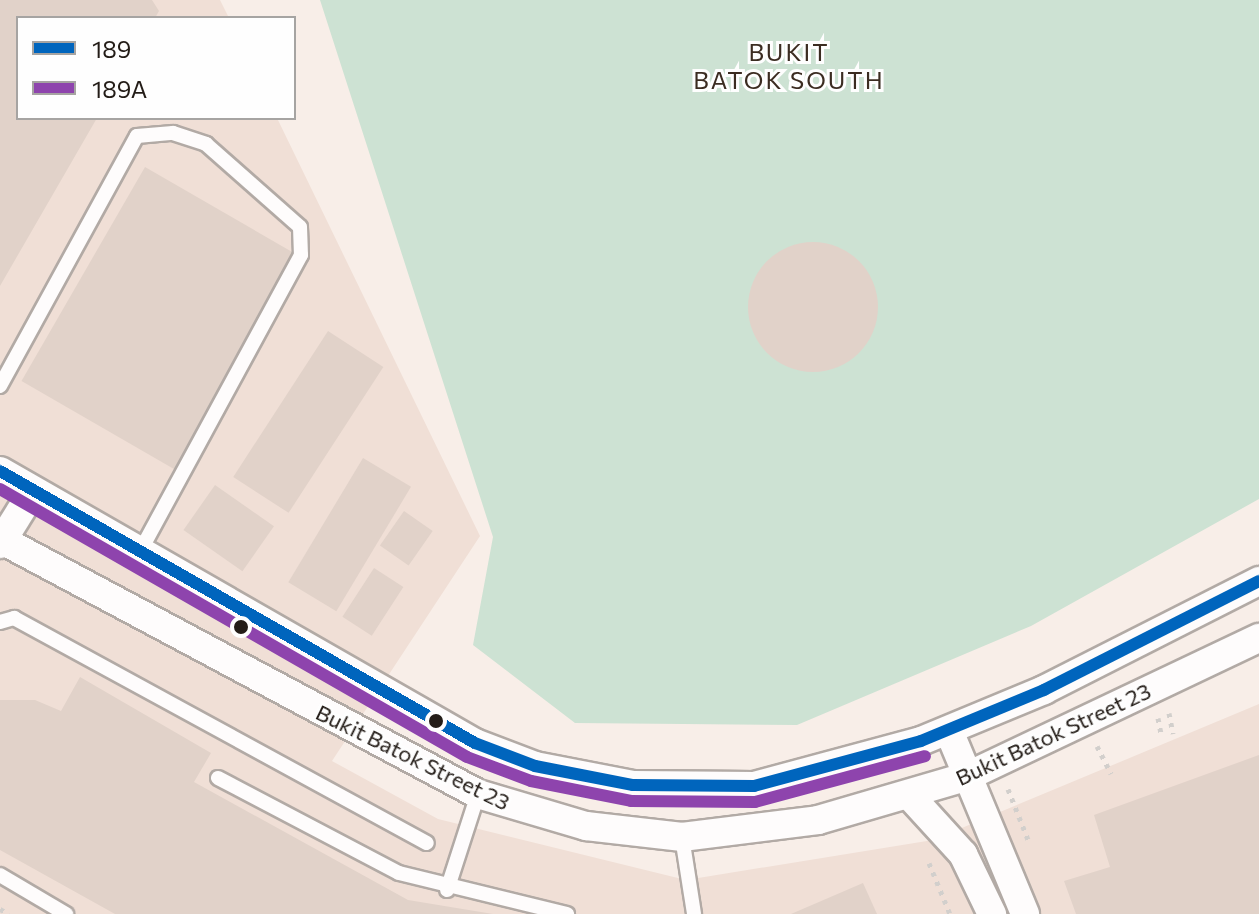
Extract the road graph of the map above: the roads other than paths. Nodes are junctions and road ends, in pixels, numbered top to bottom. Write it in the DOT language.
graph roads {
  1 [pos="0,386"];
  2 [pos="0,471"];
  3 [pos="33,491"];
  4 [pos="1,541"];
  5 [pos="140,551"];
  6 [pos="1259,581"];
  7 [pos="0,622"];
  8 [pos="1259,638"];
  9 [pos="949,731"];
  10 [pos="968,776"];
  11 [pos="218,778"];
  12 [pos="478,794"];
  13 [pos="910,796"];
  14 [pos="682,837"];
  15 [pos="427,843"];
  16 [pos="0,875"];
  17 [pos="447,890"];
  18 [pos="48,910"];
  19 [pos="66,914"];
  20 [pos="567,914"];
  21 [pos="694,914"];
  22 [pos="992,914"];
  23 [pos="1025,914"];
  1 -- 5 [label="lane"];
  2 -- 3 [label="street, Bukit Batok Street 23"];
  3 -- 4 [label="street"];
  3 -- 5 [label="street, Bukit Batok Street 23"];
  4 -- 12 [label="street, Bukit Batok Street 23"];
  5 -- 9 [label="street, Bukit Batok Street 23"];
  6 -- 9 [label="street, Bukit Batok Street 23"];
  7 -- 15 [label="lane"];
  8 -- 10 [label="street, Bukit Batok Street 23"];
  9 -- 10 [label="street"];
  10 -- 13 [label="street, Bukit Batok Street 23"];
  10 -- 23 [label="street"];
  11 -- 17 [label="lane"];
  12 -- 14 [label="street, Bukit Batok Street 23"];
  12 -- 17 [label="lane"];
  13 -- 14 [label="street, Bukit Batok Street 23"];
  13 -- 22 [label="street"];
  14 -- 21 [label="lane"];
  16 -- 18 [label="lane"];
  17 -- 20 [label="lane"];
  18 -- 19 [label="lane"];
}
